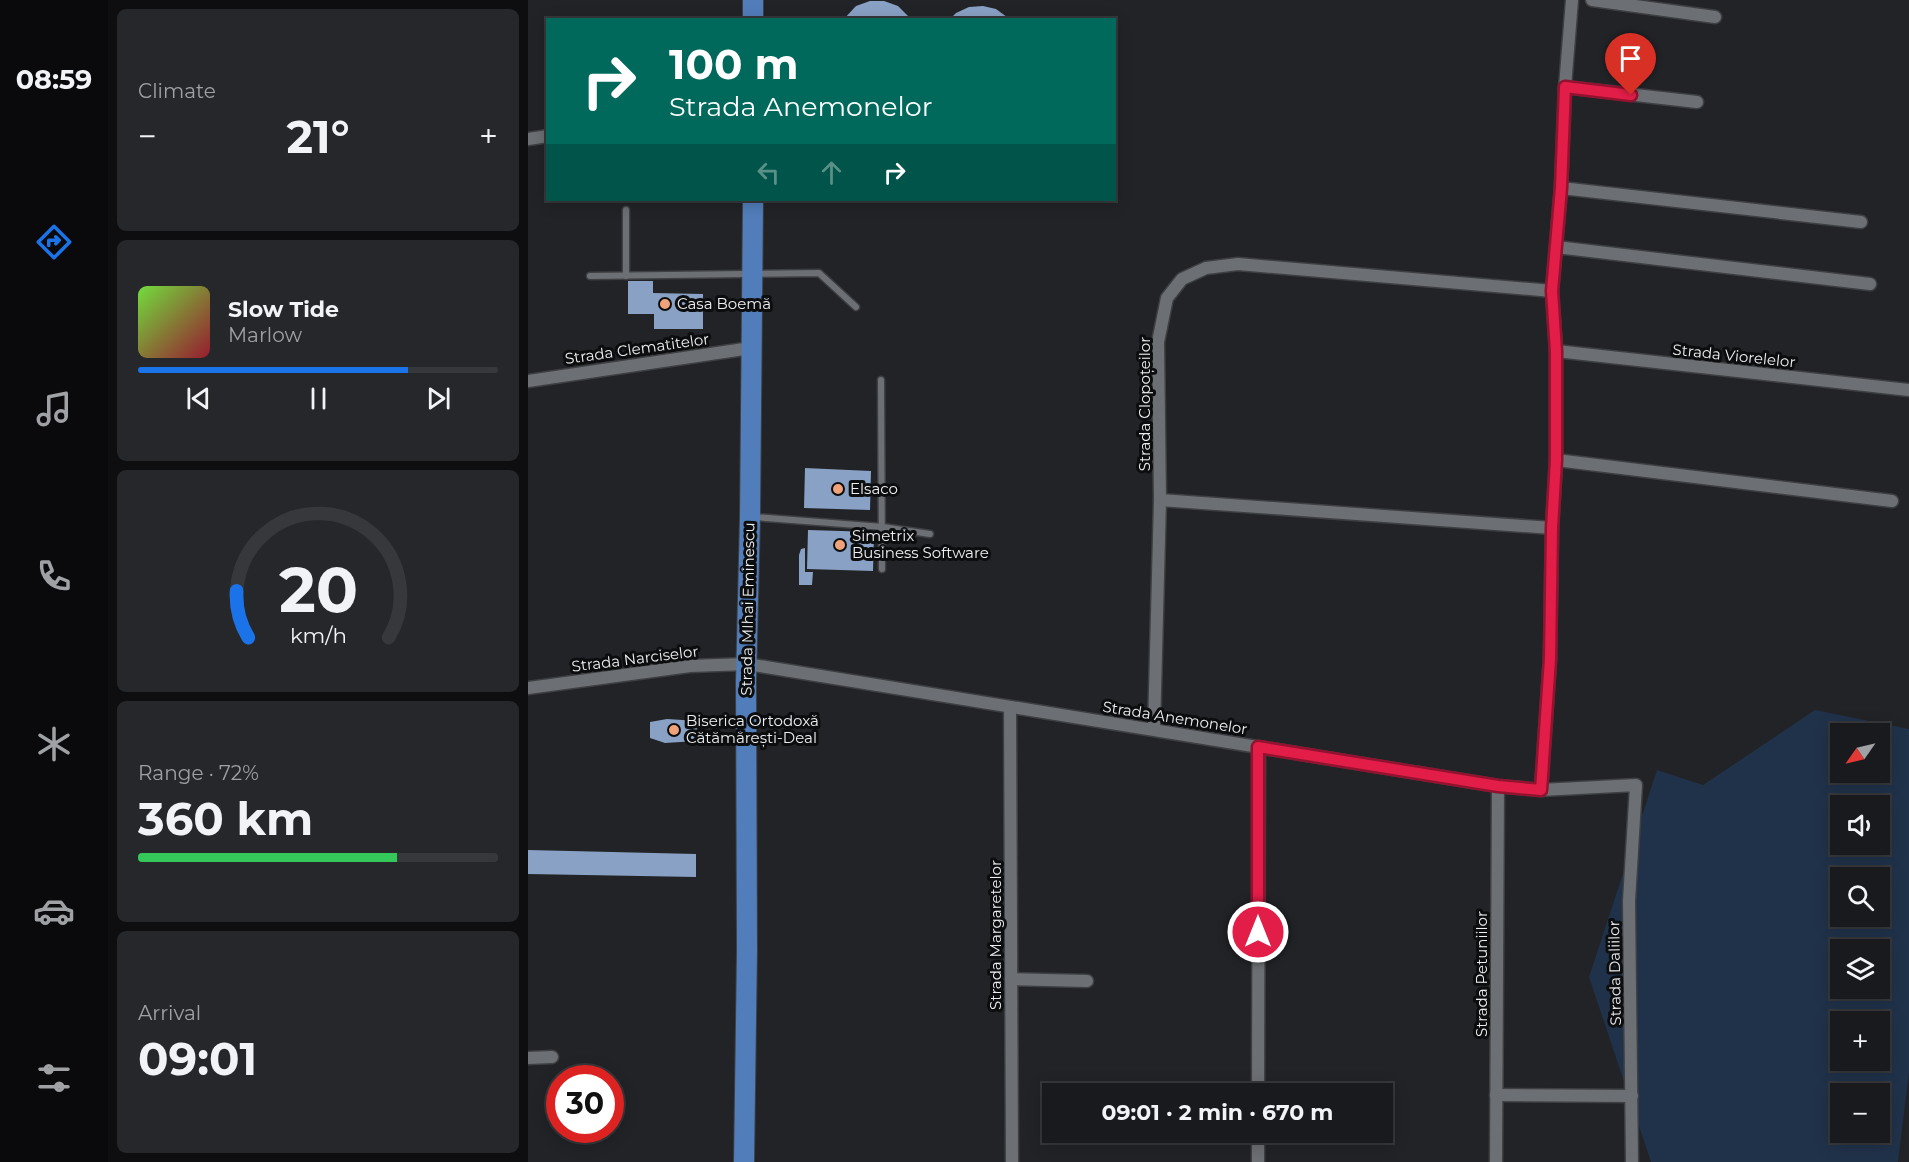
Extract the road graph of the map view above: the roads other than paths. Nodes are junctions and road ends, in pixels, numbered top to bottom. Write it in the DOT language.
graph roads {
  1 [pos="753,0"];
  2 [pos="1572,0"];
  3 [pos="1592,0"];
  4 [pos="1715,17"];
  5 [pos="753,18"];
  6 [pos="1565,87"];
  7 [pos="1697,102"];
  8 [pos="546,136"];
  9 [pos="528,139"];
  10 [pos="1561,188"];
  11 [pos="753,201"];
  12 [pos="626,210"];
  13 [pos="1861,222"];
  14 [pos="1556,247"];
  15 [pos="753,274"];
  16 [pos="590,276"];
  17 [pos="626,276"];
  18 [pos="1870,284"];
  19 [pos="1552,291"];
  20 [pos="856,307"];
  21 [pos="751,348"];
  22 [pos="1556,351"];
  23 [pos="881,380"];
  24 [pos="528,381"];
  25 [pos="1909,390"];
  26 [pos="1556,460"];
  27 [pos="1160,500"];
  28 [pos="1892,501"];
  29 [pos="750,517"];
  30 [pos="883,527"];
  31 [pos="1552,528"];
  32 [pos="930,534"];
  33 [pos="882,569"];
  34 [pos="747,664"];
  35 [pos="528,688"];
  36 [pos="1010,707"];
  37 [pos="1154,729"];
  38 [pos="1258,747"];
  39 [pos="1636,785"];
  40 [pos="1498,786"];
  41 [pos="1541,790"];
  42 [pos="1011,979"];
  43 [pos="1087,981"];
  44 [pos="552,1057"];
  45 [pos="528,1058"];
  46 [pos="1258,1083"];
  47 [pos="1496,1095"];
  48 [pos="1632,1096"];
  49 [pos="1258,1143"];
  50 [pos="744,1162"];
  51 [pos="1012,1162"];
  52 [pos="1258,1162"];
  53 [pos="1496,1162"];
  54 [pos="1632,1162"];
  1 -- 5 [label="main road"];
  2 -- 6 [label="street"];
  3 -- 4 [label="street"];
  6 -- 7 [label="street"];
  6 -- 10 [label="street"];
  8 -- 9 [label="street"];
  10 -- 13 [label="street"];
  10 -- 14 [label="street"];
  11 -- 15 [label="main road, Strada MIhai Eminescu"];
  12 -- 17 [label="lane"];
  14 -- 18 [label="street"];
  14 -- 19 [label="street"];
  15 -- 17 [label="lane"];
  15 -- 20 [label="lane"];
  15 -- 21 [label="main road, Strada MIhai Eminescu"];
  16 -- 17 [label="lane"];
  19 -- 22 [label="street"];
  19 -- 27 [label="street, Strada Clopoțeilor"];
  21 -- 24 [label="street, Strada Clematitelor"];
  21 -- 29 [label="main road, Strada MIhai Eminescu"];
  22 -- 25 [label="street, Strada Viorelelor"];
  22 -- 26 [label="street"];
  23 -- 30 [label="lane"];
  26 -- 28 [label="street"];
  26 -- 31 [label="street"];
  27 -- 31 [label="street"];
  27 -- 37 [label="street, Strada Clopoțeilor"];
  29 -- 30 [label="lane"];
  29 -- 34 [label="main road, Strada MIhai Eminescu"];
  30 -- 32 [label="lane"];
  30 -- 33 [label="lane"];
  31 -- 41 [label="street"];
  34 -- 35 [label="street, Strada Narciselor"];
  34 -- 36 [label="street, Strada Anemonelor"];
  34 -- 50 [label="main road, Strada MIhai Eminescu"];
  36 -- 37 [label="street, Strada Anemonelor"];
  36 -- 42 [label="street, Strada Margaretelor"];
  37 -- 38 [label="street, Strada Anemonelor"];
  38 -- 40 [label="street, Strada Anemonelor"];
  38 -- 46 [label="street"];
  39 -- 41 [label="street, Strada Anemonelor"];
  39 -- 48 [label="street, Strada Daliilor"];
  40 -- 41 [label="street, Strada Anemonelor"];
  40 -- 47 [label="street, Strada Petuniilor"];
  42 -- 43 [label="street"];
  42 -- 51 [label="street, Strada Margaretelor"];
  44 -- 45 [label="street"];
  47 -- 48 [label="street"];
  47 -- 53 [label="street, Strada Petuniilor"];
  48 -- 54 [label="street, Strada Daliilor"];
  49 -- 52 [label="street"];
}
